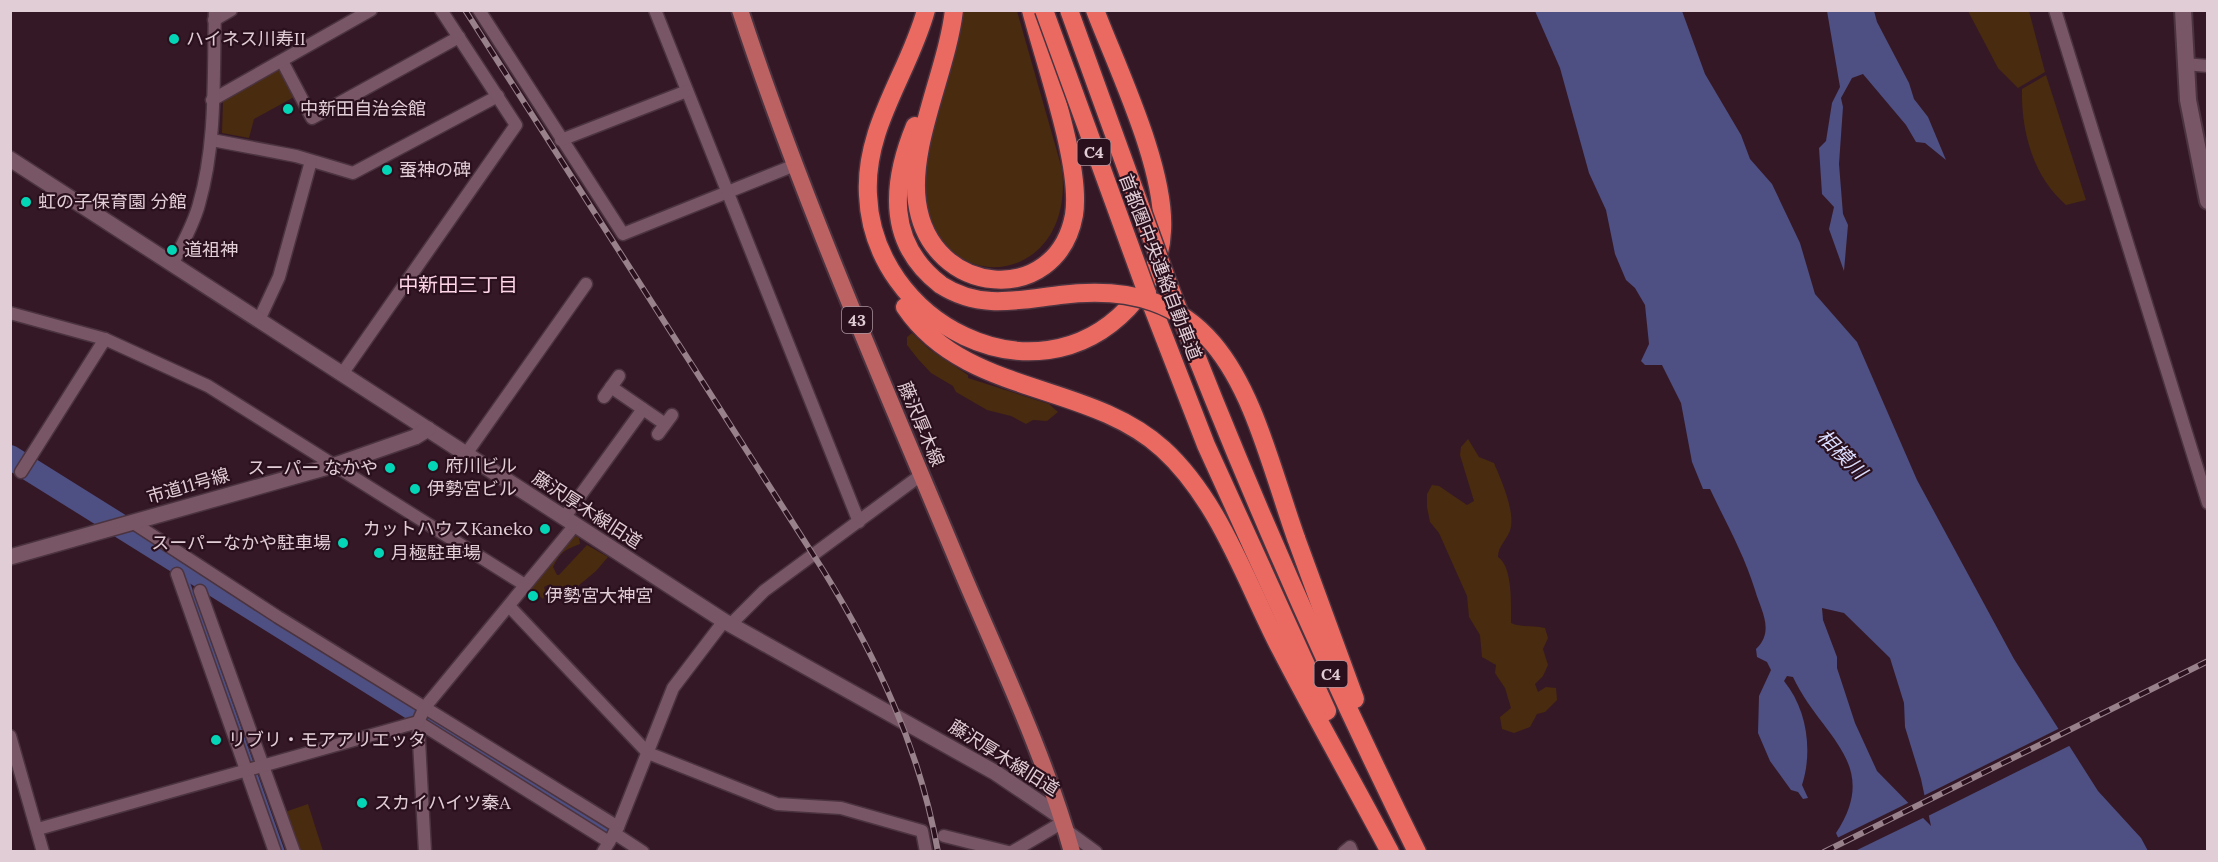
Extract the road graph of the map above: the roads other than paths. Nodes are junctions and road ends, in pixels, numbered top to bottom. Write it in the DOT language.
graph roads {
  1 [pos="231,10"];
  2 [pos="371,10"];
  3 [pos="441,10"];
  4 [pos="479,10"];
  5 [pos="655,10"];
  6 [pos="740,10"];
  7 [pos="926,10"];
  8 [pos="954,10"];
  9 [pos="1031,10"];
  10 [pos="1044,10"];
  11 [pos="1069,10"];
  12 [pos="1095,10"];
  13 [pos="2055,10"];
  14 [pos="2183,10"];
  15 [pos="214,15"];
  16 [pos="459,37"];
  17 [pos="950,37"];
  18 [pos="282,61"];
  19 [pos="2185,64"];
  20 [pos="2208,66"];
  21 [pos="687,91"];
  22 [pos="498,96"];
  23 [pos="212,100"];
  24 [pos="212,140"];
  25 [pos="561,140"];
  26 [pos="10,159"];
  27 [pos="311,161"];
  28 [pos="795,165"];
  29 [pos="727,192"];
  30 [pos="2208,201"];
  31 [pos="874,233"];
  32 [pos="172,263"];
  33 [pos="586,284"];
  34 [pos="10,313"];
  35 [pos="259,320"];
  36 [pos="105,339"];
  37 [pos="342,374"];
  38 [pos="619,376"];
  39 [pos="643,409"];
  40 [pos="665,424"];
  41 [pos="428,429"];
  42 [pos="466,454"];
  43 [pos="335,465"];
  44 [pos="23,467"];
  45 [pos="921,475"];
  46 [pos="2208,503"];
  47 [pos="570,521"];
  48 [pos="859,522"];
  49 [pos="130,523"];
  50 [pos="10,557"];
  51 [pos="177,574"];
  52 [pos="525,585"];
  53 [pos="200,591"];
  54 [pos="509,606"];
  55 [pos="727,622"];
  56 [pos="421,715"];
  57 [pos="10,736"];
  58 [pos="648,753"];
  59 [pos="255,769"];
  60 [pos="1063,823"];
  61 [pos="38,829"];
  62 [pos="944,837"];
  63 [pos="611,838"];
  64 [pos="43,852"];
  65 [pos="275,852"];
  66 [pos="294,852"];
  67 [pos="425,852"];
  68 [pos="643,852"];
  69 [pos="926,852"];
  70 [pos="1010,852"];
  71 [pos="1072,852"];
  72 [pos="1096,852"];
  73 [pos="1344,852"];
  74 [pos="1352,852"];
  75 [pos="1391,852"];
  76 [pos="1417,852"];
  77 [pos="1425,852"];
  1 -- 15 [label="street"];
  2 -- 18 [label="street"];
  3 -- 16 [label="street"];
  4 -- 25 [label="street"];
  5 -- 21 [label="street"];
  6 -- 28 [label="main road, 藤沢厚木線 / 43"];
  7 -- 31 [label="highway"];
  8 -- 17 [label="highway"];
  9 -- 17 [label="highway"];
  10 -- 75 [label="highway, 首都圏中央連絡自動車道 / C4, bridge"];
  11 -- 76 [label="highway, 首都圏中央連絡自動車道 / C4, bridge"];
  12 -- 31 [label="highway"];
  13 -- 46 [label="street"];
  14 -- 19 [label="main road"];
  15 -- 23 [label="street"];
  16 -- 18 [label="street"];
  16 -- 22 [label="street"];
  17 -- 77 [label="highway, bridge"];
  18 -- 23 [label="street"];
  19 -- 20 [label="street"];
  19 -- 30 [label="main road"];
  21 -- 25 [label="street"];
  21 -- 29 [label="street"];
  22 -- 27 [label="street"];
  22 -- 37 [label="street"];
  23 -- 24 [label="street"];
  24 -- 27 [label="street"];
  24 -- 32 [label="street"];
  25 -- 29 [label="street"];
  26 -- 32 [label="street, 藤沢厚木線旧道"];
  27 -- 35 [label="street"];
  28 -- 29 [label="street"];
  28 -- 45 [label="main road, 藤沢厚木線 / 43"];
  29 -- 48 [label="street"];
  31 -- 75 [label="highway"];
  32 -- 35 [label="street, 藤沢厚木線旧道"];
  33 -- 42 [label="street"];
  34 -- 36 [label="street"];
  35 -- 37 [label="street, 藤沢厚木線旧道"];
  36 -- 43 [label="street"];
  36 -- 44 [label="street"];
  37 -- 41 [label="street, 藤沢厚木線旧道"];
  38 -- 39 [label="street"];
  39 -- 40 [label="street"];
  39 -- 47 [label="street"];
  41 -- 42 [label="street, 藤沢厚木線旧道"];
  41 -- 43 [label="street, 市道11号線"];
  42 -- 47 [label="street, 藤沢厚木線旧道"];
  43 -- 49 [label="street, 市道11号線"];
  43 -- 52 [label="street"];
  45 -- 48 [label="street"];
  45 -- 60 [label="main road, 藤沢厚木線 / 43"];
  47 -- 52 [label="street"];
  47 -- 55 [label="street, 藤沢厚木線旧道"];
  48 -- 55 [label="street"];
  49 -- 50 [label="street, 市道11号線"];
  49 -- 56 [label="street"];
  51 -- 59 [label="street"];
  52 -- 54 [label="street"];
  53 -- 59 [label="street"];
  54 -- 56 [label="street"];
  54 -- 58 [label="street"];
  55 -- 58 [label="street"];
  55 -- 60 [label="street, 藤沢厚木線旧道"];
  56 -- 59 [label="street"];
  56 -- 63 [label="street"];
  56 -- 63 [label="street"];
  56 -- 67 [label="street"];
  57 -- 61 [label="street"];
  58 -- 63 [label="street"];
  58 -- 69 [label="street"];
  59 -- 61 [label="street"];
  59 -- 65 [label="street"];
  59 -- 66 [label="street"];
  60 -- 70 [label="street"];
  60 -- 71 [label="main road, 藤沢厚木線 / 43"];
  60 -- 72 [label="street"];
  61 -- 64 [label="street"];
  62 -- 70 [label="street"];
  63 -- 68 [label="street"];
  73 -- 74 [label="street"];
}
